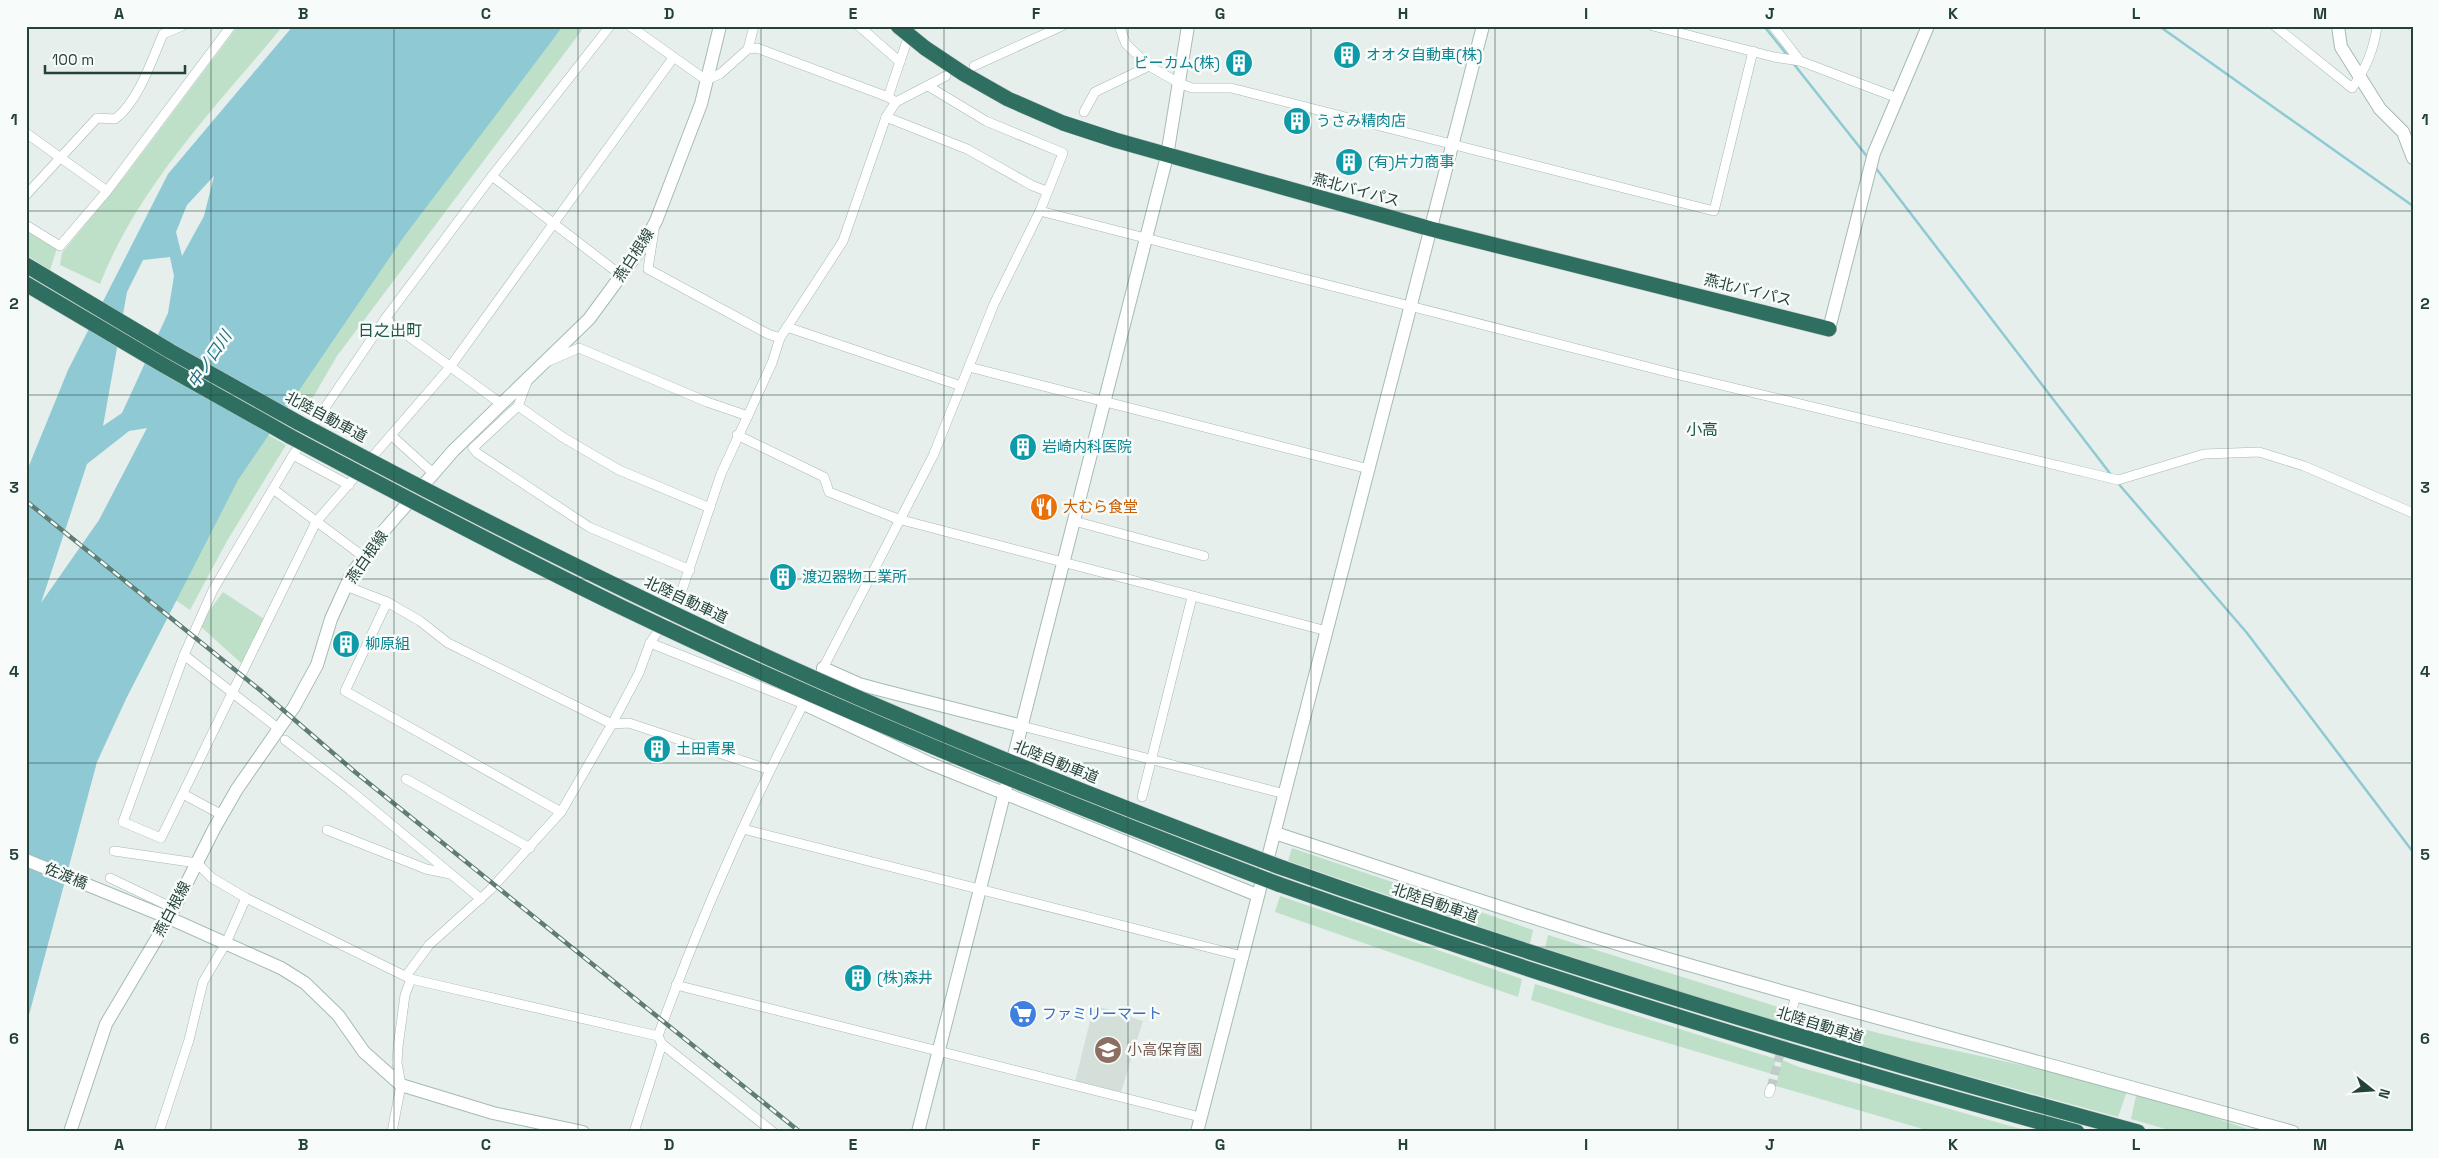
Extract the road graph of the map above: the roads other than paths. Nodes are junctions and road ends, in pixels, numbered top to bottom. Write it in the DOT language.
graph roads {
  1 [pos="231,26"];
  2 [pos="610,26"];
  3 [pos="630,26"];
  4 [pos="720,26"];
  5 [pos="754,26"];
  6 [pos="859,26"];
  7 [pos="898,26"];
  8 [pos="912,26"];
  9 [pos="1062,26"];
  10 [pos="1119,26"];
  11 [pos="1188,26"];
  12 [pos="1483,26"];
  13 [pos="1653,26"];
  14 [pos="1773,26"];
  15 [pos="1928,26"];
  16 [pos="2275,26"];
  17 [pos="2338,26"];
  18 [pos="2377,26"];
  19 [pos="180,27"];
  20 [pos="748,49"];
  21 [pos="1753,51"];
  22 [pos="673,58"];
  23 [pos="1800,61"];
  24 [pos="900,62"];
  25 [pos="974,66"];
  26 [pos="1149,66"];
  27 [pos="946,76"];
  28 [pos="2360,77"];
  29 [pos="706,80"];
  30 [pos="1179,83"];
  31 [pos="928,86"];
  32 [pos="888,97"];
  33 [pos="1898,98"];
  34 [pos="896,102"];
  35 [pos="1084,112"];
  36 [pos="886,117"];
  37 [pos="26,133"];
  38 [pos="1454,144"];
  39 [pos="1167,156"];
  40 [pos="61,157"];
  41 [pos="2413,158"];
  42 [pos="492,176"];
  43 [pos="107,191"];
  44 [pos="1046,191"];
  45 [pos="26,195"];
  46 [pos="1040,211"];
  47 [pos="656,221"];
  48 [pos="555,224"];
  49 [pos="26,225"];
  50 [pos="1431,229"];
  51 [pos="1146,240"];
  52 [pos="26,265"];
  53 [pos="622,276"];
  54 [pos="30,286"];
  55 [pos="1411,307"];
  56 [pos="385,319"];
  57 [pos="787,327"];
  58 [pos="1829,329"];
  59 [pos="780,338"];
  60 [pos="544,363"];
  61 [pos="450,366"];
  62 [pos="969,367"];
  63 [pos="530,376"];
  64 [pos="961,386"];
  65 [pos="1105,402"];
  66 [pos="500,404"];
  67 [pos="518,406"];
  68 [pos="748,416"];
  69 [pos="737,435"];
  70 [pos="392,436"];
  71 [pos="293,455"];
  72 [pos="1369,469"];
  73 [pos="433,473"];
  74 [pos="349,485"];
  75 [pos="273,489"];
  76 [pos="710,508"];
  77 [pos="2413,513"];
  78 [pos="898,520"];
  79 [pos="1074,521"];
  80 [pos="316,522"];
  81 [pos="1204,556"];
  82 [pos="364,558"];
  83 [pos="1063,563"];
  84 [pos="690,570"];
  85 [pos="346,586"];
  86 [pos="1192,597"];
  87 [pos="387,602"];
  88 [pos="1327,631"];
  89 [pos="650,643"];
  90 [pos="184,655"];
  91 [pos="823,668"];
  92 [pos="232,693"];
  93 [pos="804,704"];
  94 [pos="612,724"];
  95 [pos="1022,726"];
  96 [pos="282,735"];
  97 [pos="1151,760"];
  98 [pos="770,770"];
  99 [pos="406,779"];
  100 [pos="183,794"];
  101 [pos="1285,794"];
  102 [pos="1006,795"];
  103 [pos="1142,797"];
  104 [pos="561,812"];
  105 [pos="222,815"];
  106 [pos="743,829"];
  107 [pos="327,830"];
  108 [pos="1275,833"];
  109 [pos="530,848"];
  110 [pos="114,851"];
  111 [pos="26,860"];
  112 [pos="197,863"];
  113 [pos="451,874"];
  114 [pos="110,878"];
  115 [pos="980,889"];
  116 [pos="1257,895"];
  117 [pos="246,898"];
  118 [pos="480,898"];
  119 [pos="171,913"];
  120 [pos="226,943"];
  121 [pos="1242,956"];
  122 [pos="408,978"];
  123 [pos="676,985"];
  124 [pos="1796,996"];
  125 [pos="1790,1016"];
  126 [pos="660,1040"];
  127 [pos="938,1051"];
  128 [pos="401,1085"];
  129 [pos="1200,1117"];
  130 [pos="70,1132"];
  131 [pos="159,1132"];
  132 [pos="392,1132"];
  133 [pos="583,1132"];
  134 [pos="634,1132"];
  135 [pos="773,1132"];
  136 [pos="918,1132"];
  137 [pos="1197,1132"];
  138 [pos="2077,1132"];
  139 [pos="2138,1132"];
  140 [pos="2293,1132"];
  1 -- 43 [label="street"];
  2 -- 42 [label="street"];
  3 -- 22 [label="street"];
  4 -- 29 [label="street, 燕白根線"];
  5 -- 20 [label="street"];
  6 -- 24 [label="street"];
  7 -- 39 [label="highway, 燕北バイパス, bridge"];
  8 -- 24 [label="street"];
  9 -- 25 [label="street"];
  10 -- 26 [label="street"];
  11 -- 30 [label="street"];
  12 -- 38 [label="street"];
  13 -- 21 [label="street"];
  14 -- 23 [label="street"];
  15 -- 33 [label="street"];
  16 -- 28 [label="street"];
  17 -- 28 [label="street"];
  18 -- 28 [label="street"];
  19 -- 40 [label="street"];
  20 -- 29 [label="street"];
  20 -- 32 [label="street"];
  21 -- 23 [label="street"];
  21 -- 38 [label="street"];
  22 -- 29 [label="street"];
  22 -- 48 [label="street"];
  23 -- 33 [label="street"];
  24 -- 32 [label="street"];
  26 -- 30 [label="street"];
  26 -- 35 [label="street"];
  27 -- 31 [label="street"];
  28 -- 41 [label="street"];
  29 -- 47 [label="street, 燕白根線"];
  30 -- 38 [label="street"];
  30 -- 39 [label="street"];
  31 -- 34 [label="street"];
  31 -- 44 [label="street"];
  32 -- 34 [label="street"];
  33 -- 58 [label="street"];
  34 -- 36 [label="street"];
  36 -- 44 [label="street"];
  36 -- 57 [label="street"];
  37 -- 40 [label="street"];
  38 -- 50 [label="street"];
  39 -- 50 [label="highway, 燕北バイパス"];
  39 -- 51 [label="street"];
  40 -- 43 [label="street"];
  40 -- 45 [label="street"];
  42 -- 48 [label="street"];
  42 -- 56 [label="street"];
  43 -- 49 [label="street"];
  44 -- 46 [label="street"];
  46 -- 51 [label="street"];
  46 -- 62 [label="street"];
  47 -- 53 [label="street, 燕白根線"];
  47 -- 59 [label="street"];
  48 -- 53 [label="street"];
  48 -- 61 [label="street"];
  50 -- 55 [label="street"];
  50 -- 58 [label="highway, 燕北バイパス"];
  51 -- 55 [label="street"];
  51 -- 65 [label="street"];
  52 -- 139 [label="highway, 北陸自動車道, bridge"];
  53 -- 60 [label="street, 燕白根線"];
  54 -- 138 [label="highway, bridge"];
  55 -- 72 [label="street"];
  55 -- 77 [label="street"];
  56 -- 61 [label="street"];
  56 -- 71 [label="street"];
  57 -- 59 [label="street"];
  57 -- 64 [label="street"];
  59 -- 68 [label="street"];
  60 -- 63 [label="street, 燕白根線"];
  60 -- 68 [label="street"];
  61 -- 66 [label="street"];
  61 -- 70 [label="street"];
  62 -- 64 [label="street"];
  62 -- 65 [label="street"];
  63 -- 66 [label="street, 燕白根線"];
  63 -- 67 [label="street"];
  64 -- 78 [label="street"];
  65 -- 72 [label="street"];
  65 -- 79 [label="street"];
  66 -- 73 [label="street, 燕白根線"];
  67 -- 76 [label="street"];
  67 -- 84 [label="street"];
  68 -- 69 [label="street"];
  69 -- 76 [label="street"];
  69 -- 78 [label="street"];
  70 -- 73 [label="street"];
  70 -- 74 [label="street"];
  71 -- 74 [label="street"];
  71 -- 75 [label="street"];
  72 -- 88 [label="street"];
  73 -- 82 [label="street, 燕白根線"];
  74 -- 80 [label="street"];
  75 -- 80 [label="street"];
  75 -- 90 [label="street"];
  76 -- 84 [label="street"];
  78 -- 83 [label="street"];
  78 -- 91 [label="street"];
  79 -- 81 [label="street"];
  79 -- 83 [label="street"];
  80 -- 82 [label="street"];
  80 -- 92 [label="street"];
  82 -- 85 [label="street, 燕白根線"];
  83 -- 86 [label="street"];
  83 -- 95 [label="street"];
  84 -- 89 [label="street"];
  85 -- 87 [label="street"];
  85 -- 96 [label="street, 燕白根線"];
  86 -- 88 [label="street"];
  86 -- 97 [label="street"];
  87 -- 94 [label="street"];
  87 -- 104 [label="street"];
  88 -- 101 [label="street"];
  89 -- 93 [label="street"];
  89 -- 94 [label="street"];
  90 -- 92 [label="street"];
  90 -- 100 [label="street"];
  91 -- 93 [label="street"];
  91 -- 95 [label="street"];
  92 -- 96 [label="street"];
  92 -- 100 [label="street"];
  93 -- 98 [label="street"];
  93 -- 102 [label="street"];
  94 -- 98 [label="street"];
  94 -- 104 [label="street"];
  95 -- 97 [label="street"];
  95 -- 102 [label="street"];
  96 -- 105 [label="street, 燕白根線"];
  96 -- 113 [label="street"];
  97 -- 101 [label="street"];
  97 -- 103 [label="street"];
  98 -- 106 [label="street"];
  99 -- 109 [label="street"];
  100 -- 105 [label="street"];
  101 -- 108 [label="street"];
  102 -- 115 [label="street"];
  102 -- 116 [label="street"];
  104 -- 109 [label="street"];
  105 -- 112 [label="street, 燕白根線"];
  106 -- 115 [label="street"];
  106 -- 123 [label="street"];
  107 -- 113 [label="street"];
  108 -- 116 [label="street"];
  108 -- 124 [label="street"];
  109 -- 118 [label="street"];
  110 -- 112 [label="street"];
  111 -- 119 [label="street, 佐渡橋"];
  112 -- 117 [label="street"];
  112 -- 119 [label="street, 燕白根線"];
  113 -- 118 [label="street"];
  114 -- 119 [label="street"];
  115 -- 121 [label="street"];
  115 -- 127 [label="street"];
  116 -- 121 [label="street"];
  117 -- 120 [label="street"];
  117 -- 122 [label="street"];
  118 -- 122 [label="street"];
  119 -- 120 [label="street, 佐渡橋"];
  119 -- 130 [label="street, 燕白根線"];
  120 -- 128 [label="street, 佐渡橋"];
  120 -- 131 [label="street"];
  121 -- 129 [label="street"];
  122 -- 126 [label="street"];
  122 -- 128 [label="street"];
  123 -- 126 [label="street"];
  123 -- 127 [label="street"];
  124 -- 125 [label="street"];
  124 -- 140 [label="street"];
  126 -- 134 [label="street"];
  126 -- 135 [label="street"];
  127 -- 129 [label="street"];
  127 -- 136 [label="street"];
  128 -- 132 [label="street"];
  128 -- 133 [label="street"];
  129 -- 137 [label="street"];
}
